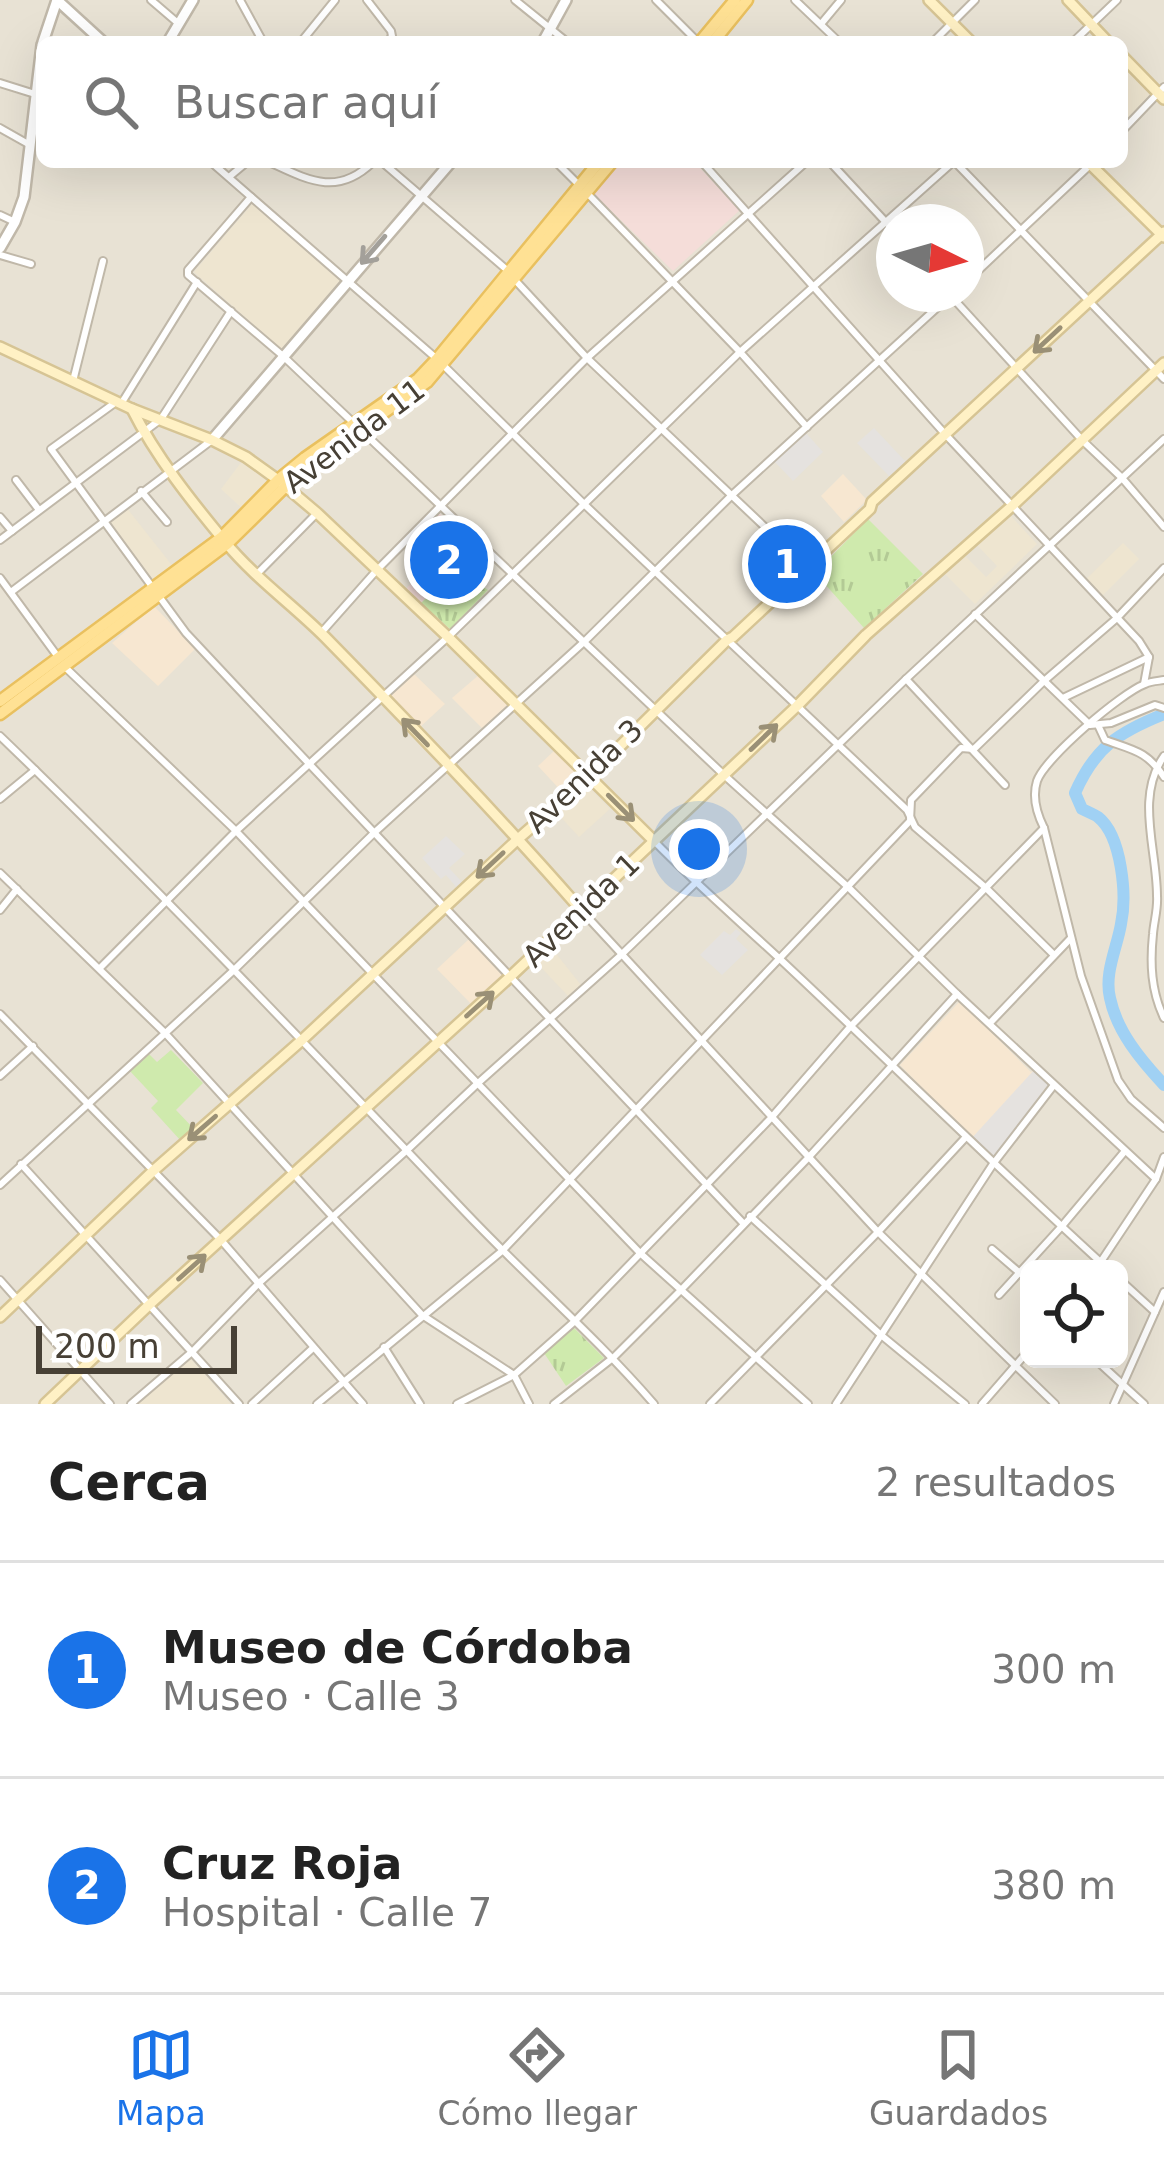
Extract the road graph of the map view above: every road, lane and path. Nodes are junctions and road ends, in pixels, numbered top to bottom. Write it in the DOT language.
graph roads {
  1 [pos="57,0"];
  2 [pos="151,0"];
  3 [pos="193,0"];
  4 [pos="240,0"];
  5 [pos="334,0"];
  6 [pos="367,0"];
  7 [pos="515,0"];
  8 [pos="566,0"];
  9 [pos="656,0"];
  10 [pos="735,0"];
  11 [pos="747,0"];
  12 [pos="795,0"];
  13 [pos="841,0"];
  14 [pos="929,0"];
  15 [pos="975,0"];
  16 [pos="1067,0"];
  17 [pos="1118,0"];
  18 [pos="952,23"];
  19 [pos="179,24"];
  20 [pos="821,24"];
  21 [pos="1091,24"];
  22 [pos="550,28"];
  23 [pos="45,36"];
  24 [pos="96,36"];
  25 [pos="172,36"];
  26 [pos="260,36"];
  27 [pos="306,36"];
  28 [pos="389,36"];
  29 [pos="546,36"];
  30 [pos="560,36"];
  31 [pos="693,36"];
  32 [pos="704,36"];
  33 [pos="717,36"];
  34 [pos="832,36"];
  35 [pos="939,36"];
  36 [pos="965,36"];
  37 [pos="1078,36"];
  38 [pos="1102,36"];
  39 [pos="1128,62"];
  40 [pos="0,82"];
  41 [pos="36,87"];
  42 [pos="1162,93"];
  43 [pos="35,94"];
  44 [pos="1128,125"];
  45 [pos="0,128"];
  46 [pos="30,146"];
  47 [pos="218,168"];
  48 [pos="240,168"];
  49 [pos="281,168"];
  50 [pos="369,168"];
  51 [pos="385,168"];
  52 [pos="446,168"];
  53 [pos="562,168"];
  54 [pos="595,168"];
  55 [pos="606,168"];
  56 [pos="707,168"];
  57 [pos="799,168"];
  58 [pos="836,168"];
  59 [pos="947,168"];
  60 [pos="960,168"];
  61 [pos="1085,168"];
  62 [pos="1095,168"];
  63 [pos="229,177"];
  64 [pos="583,189"];
  65 [pos="251,196"];
  66 [pos="420,196"];
  67 [pos="908,204"];
  68 [pos="876,211"];
  69 [pos="748,213"];
  70 [pos="0,215"];
  71 [pos="15,222"];
  72 [pos="876,232"];
  73 [pos="1021,232"];
  74 [pos="1163,234"];
  75 [pos="0,252"];
  76 [pos="104,261"];
  77 [pos="31,263"];
  78 [pos="984,265"];
  79 [pos="512,275"];
  80 [pos="348,279"];
  81 [pos="672,281"];
  82 [pos="197,282"];
  83 [pos="814,286"];
  84 [pos="1088,301"];
  85 [pos="231,311"];
  86 [pos="932,312"];
  87 [pos="966,312"];
  88 [pos="0,347"];
  89 [pos="740,352"];
  90 [pos="283,356"];
  91 [pos="587,358"];
  92 [pos="880,360"];
  93 [pos="440,362"];
  94 [pos="1018,367"];
  95 [pos="1161,370"];
  96 [pos="74,382"];
  97 [pos="123,405"];
  98 [pos="161,419"];
  99 [pos="356,426"];
  100 [pos="807,427"];
  101 [pos="662,428"];
  102 [pos="144,433"];
  103 [pos="512,434"];
  104 [pos="945,434"];
  105 [pos="1164,439"];
  106 [pos="212,440"];
  107 [pos="1082,440"];
  108 [pos="170,470"];
  109 [pos="1122,478"];
  110 [pos="16,480"];
  111 [pos="280,483"];
  112 [pos="75,485"];
  113 [pos="142,491"];
  114 [pos="732,495"];
  115 [pos="585,505"];
  116 [pos="442,506"];
  117 [pos="1012,506"];
  118 [pos="39,511"];
  119 [pos="316,513"];
  120 [pos="0,517"];
  121 [pos="102,521"];
  122 [pos="167,522"];
  123 [pos="1164,527"];
  124 [pos="11,531"];
  125 [pos="0,539"];
  126 [pos="224,540"];
  127 [pos="1047,546"];
  128 [pos="808,568"];
  129 [pos="376,571"];
  130 [pos="1163,571"];
  131 [pos="514,573"];
  132 [pos="656,573"];
  133 [pos="257,574"];
  134 [pos="0,578"];
  135 [pos="10,592"];
  136 [pos="156,593"];
  137 [pos="975,614"];
  138 [pos="1117,619"];
  139 [pos="321,633"];
  140 [pos="448,637"];
  141 [pos="727,640"];
  142 [pos="585,641"];
  143 [pos="1149,657"];
  144 [pos="62,662"];
  145 [pos="906,679"];
  146 [pos="1164,680"];
  147 [pos="1044,681"];
  148 [pos="1144,684"];
  149 [pos="382,697"];
  150 [pos="1063,698"];
  151 [pos="0,701"];
  152 [pos="517,704"];
  153 [pos="796,706"];
  154 [pos="656,707"];
  155 [pos="1164,708"];
  156 [pos="0,714"];
  157 [pos="1094,725"];
  158 [pos="0,736"];
  159 [pos="837,746"];
  160 [pos="974,749"];
  161 [pos="1164,756"];
  162 [pos="309,761"];
  163 [pos="1157,765"];
  164 [pos="448,766"];
  165 [pos="34,770"];
  166 [pos="724,775"];
  167 [pos="590,776"];
  168 [pos="1164,777"];
  169 [pos="1005,785"];
  170 [pos="0,799"];
  171 [pos="767,814"];
  172 [pos="910,821"];
  173 [pos="1044,828"];
  174 [pos="236,831"];
  175 [pos="375,832"];
  176 [pos="518,838"];
  177 [pos="654,841"];
  178 [pos="1164,857"];
  179 [pos="1155,867"];
  180 [pos="0,873"];
  181 [pos="696,884"];
  182 [pos="848,887"];
  183 [pos="986,888"];
  184 [pos="17,889"];
  185 [pos="168,902"];
  186 [pos="303,902"];
  187 [pos="1161,903"];
  188 [pos="445,907"];
  189 [pos="0,910"];
  190 [pos="581,910"];
  191 [pos="1071,938"];
  192 [pos="919,955"];
  193 [pos="1054,955"];
  194 [pos="620,956"];
  195 [pos="780,959"];
  196 [pos="100,968"];
  197 [pos="234,970"];
  198 [pos="373,974"];
  199 [pos="511,976"];
  200 [pos="957,994"];
  201 [pos="0,1014"];
  202 [pos="550,1018"];
  203 [pos="1164,1018"];
  204 [pos="990,1023"];
  205 [pos="850,1027"];
  206 [pos="165,1033"];
  207 [pos="302,1040"];
  208 [pos="438,1041"];
  209 [pos="701,1041"];
  210 [pos="32,1046"];
  211 [pos="890,1065"];
  212 [pos="0,1076"];
  213 [pos="476,1084"];
  214 [pos="1054,1084"];
  215 [pos="88,1102"];
  216 [pos="230,1103"];
  217 [pos="367,1109"];
  218 [pos="636,1111"];
  219 [pos="771,1118"];
  220 [pos="1164,1128"];
  221 [pos="964,1138"];
  222 [pos="406,1151"];
  223 [pos="1125,1151"];
  224 [pos="1164,1157"];
  225 [pos="808,1158"];
  226 [pos="993,1164"];
  227 [pos="21,1165"];
  228 [pos="153,1171"];
  229 [pos="293,1173"];
  230 [pos="1156,1179"];
  231 [pos="570,1182"];
  232 [pos="0,1185"];
  233 [pos="706,1185"];
  234 [pos="750,1216"];
  235 [pos="333,1217"];
  236 [pos="743,1223"];
  237 [pos="1062,1226"];
  238 [pos="878,1232"];
  239 [pos="85,1235"];
  240 [pos="221,1240"];
  241 [pos="992,1249"];
  242 [pos="502,1251"];
  243 [pos="640,1253"];
  244 [pos="1033,1260"];
  245 [pos="1095,1260"];
  246 [pos="1106,1260"];
  247 [pos="1020,1273"];
  248 [pos="920,1274"];
  249 [pos="1020,1275"];
  250 [pos="0,1280"];
  251 [pos="259,1283"];
  252 [pos="825,1285"];
  253 [pos="1128,1287"];
  254 [pos="680,1291"];
  255 [pos="1164,1292"];
  256 [pos="999,1295"];
  257 [pos="18,1300"];
  258 [pos="149,1305"];
  259 [pos="1156,1312"];
  260 [pos="422,1315"];
  261 [pos="0,1317"];
  262 [pos="575,1321"];
  263 [pos="881,1335"];
  264 [pos="383,1347"];
  265 [pos="313,1348"];
  266 [pos="193,1351"];
  267 [pos="754,1356"];
  268 [pos="614,1357"];
  269 [pos="1020,1359"];
  270 [pos="1014,1366"];
  271 [pos="1105,1368"];
  272 [pos="81,1371"];
  273 [pos="514,1375"];
  274 [pos="343,1382"];
  275 [pos="1123,1384"];
  276 [pos="45,1404"];
  277 [pos="110,1404"];
  278 [pos="131,1404"];
  279 [pos="239,1404"];
  280 [pos="251,1404"];
  281 [pos="317,1404"];
  282 [pos="363,1404"];
  283 [pos="419,1404"];
  284 [pos="457,1404"];
  285 [pos="529,1404"];
  286 [pos="554,1404"];
  287 [pos="654,1404"];
  288 [pos="710,1404"];
  289 [pos="808,1404"];
  290 [pos="836,1404"];
  291 [pos="964,1404"];
  292 [pos="982,1404"];
  293 [pos="1054,1404"];
  294 [pos="1114,1404"];
  295 [pos="1144,1404"];
  1 -- 23 [label="street"];
  1 -- 24 [label="street"];
  2 -- 19 [label="street"];
  3 -- 19 [label="street"];
  4 -- 26 [label="street"];
  5 -- 27 [label="street"];
  6 -- 28 [label="street"];
  7 -- 22 [label="street"];
  8 -- 22 [label="street"];
  9 -- 31 [label="street"];
  10 -- 32 [label="main road"];
  11 -- 33 [label="main road"];
  12 -- 20 [label="street"];
  13 -- 20 [label="street"];
  14 -- 18 [label="main road"];
  15 -- 18 [label="street"];
  16 -- 21 [label="main road"];
  17 -- 21 [label="street"];
  18 -- 35 [label="street"];
  18 -- 36 [label="main road"];
  19 -- 25 [label="street"];
  20 -- 34 [label="street"];
  21 -- 37 [label="street"];
  21 -- 38 [label="main road"];
  22 -- 29 [label="street"];
  22 -- 30 [label="street"];
  39 -- 42 [label="main road"];
  40 -- 43 [label="street"];
  41 -- 43 [label="street"];
  42 -- 44 [label="street"];
  43 -- 46 [label="street"];
  45 -- 46 [label="street"];
  46 -- 71 [label="street"];
  47 -- 63 [label="street"];
  48 -- 63 [label="street"];
  49 -- 50 [label="street"];
  51 -- 66 [label="street"];
  52 -- 66 [label="street"];
  53 -- 64 [label="street"];
  54 -- 64 [label="main road, Avenida 11"];
  55 -- 64 [label="main road, Avenida 11"];
  56 -- 69 [label="street"];
  57 -- 69 [label="street"];
  58 -- 68 [label="street"];
  59 -- 67 [label="street"];
  60 -- 73 [label="street"];
  61 -- 73 [label="street"];
  62 -- 74 [label="main road"];
  63 -- 65 [label="street"];
  64 -- 79 [label="main road, Avenida 11"];
  64 -- 81 [label="street"];
  65 -- 80 [label="street"];
  65 -- 82 [label="street"];
  66 -- 79 [label="street"];
  66 -- 80 [label="street, one-way"];
  69 -- 81 [label="street"];
  69 -- 83 [label="street"];
  70 -- 71 [label="street"];
  71 -- 75 [label="street"];
  72 -- 83 [label="street"];
  73 -- 78 [label="street"];
  73 -- 84 [label="street"];
  74 -- 84 [label="main road, Avenida 3"];
  75 -- 77 [label="street"];
  76 -- 96 [label="street"];
  79 -- 91 [label="street"];
  79 -- 93 [label="main road, Avenida 11"];
  80 -- 90 [label="street"];
  80 -- 93 [label="street"];
  81 -- 89 [label="street"];
  81 -- 91 [label="street"];
  82 -- 85 [label="street"];
  82 -- 97 [label="street"];
  83 -- 89 [label="street"];
  83 -- 92 [label="street"];
  84 -- 94 [label="main road, Avenida 3, one-way"];
  84 -- 95 [label="street"];
  85 -- 90 [label="street"];
  85 -- 98 [label="street"];
  86 -- 92 [label="street"];
  87 -- 94 [label="street"];
  88 -- 96 [label="main road"];
  89 -- 100 [label="street"];
  89 -- 101 [label="street"];
  90 -- 99 [label="street"];
  90 -- 106 [label="street"];
  91 -- 101 [label="street"];
  91 -- 103 [label="street"];
  92 -- 100 [label="street"];
  92 -- 104 [label="street"];
  93 -- 99 [label="main road, Avenida 11"];
  93 -- 103 [label="street"];
  94 -- 104 [label="main road, Avenida 3"];
  94 -- 107 [label="street"];
  95 -- 107 [label="main road, Avenida 1"];
  96 -- 97 [label="main road"];
  97 -- 98 [label="main road"];
  97 -- 102 [label="main road"];
  97 -- 112 [label="street"];
  98 -- 102 [label="street"];
  98 -- 106 [label="main road"];
  99 -- 111 [label="main road, Avenida 11"];
  99 -- 116 [label="street"];
  100 -- 114 [label="street"];
  101 -- 114 [label="street"];
  101 -- 115 [label="street"];
  102 -- 108 [label="main road"];
  102 -- 112 [label="street"];
  103 -- 115 [label="street"];
  103 -- 116 [label="street"];
  104 -- 117 [label="street"];
  104 -- 128 [label="main road, Avenida 3"];
  105 -- 109 [label="street"];
  106 -- 108 [label="street"];
  106 -- 111 [label="main road"];
  107 -- 109 [label="street"];
  107 -- 117 [label="main road, Avenida 1"];
  108 -- 113 [label="street"];
  108 -- 126 [label="main road"];
  109 -- 123 [label="street"];
  109 -- 127 [label="street"];
  110 -- 118 [label="street"];
  111 -- 119 [label="main road"];
  111 -- 126 [label="main road, Avenida 11"];
  112 -- 118 [label="street"];
  112 -- 121 [label="street"];
  113 -- 121 [label="street"];
  113 -- 122 [label="street"];
  114 -- 128 [label="street"];
  114 -- 132 [label="street"];
  115 -- 131 [label="street"];
  115 -- 132 [label="street"];
  116 -- 129 [label="street"];
  116 -- 131 [label="street"];
  117 -- 127 [label="street"];
  117 -- 153 [label="main road, Avenida 1"];
  118 -- 124 [label="street"];
  119 -- 129 [label="main road"];
  119 -- 133 [label="street"];
  120 -- 124 [label="street"];
  121 -- 135 [label="street"];
  121 -- 136 [label="street"];
  124 -- 125 [label="street"];
  126 -- 133 [label="main road"];
  126 -- 136 [label="main road, Avenida 11"];
  127 -- 137 [label="street"];
  127 -- 138 [label="street"];
  128 -- 141 [label="main road, Avenida 3"];
  129 -- 139 [label="street"];
  129 -- 140 [label="main road"];
  130 -- 138 [label="street"];
  131 -- 140 [label="street"];
  131 -- 142 [label="street"];
  132 -- 141 [label="street"];
  132 -- 142 [label="street"];
  133 -- 139 [label="main road"];
  134 -- 135 [label="street"];
  135 -- 144 [label="street"];
  136 -- 144 [label="main road, Avenida 11"];
  136 -- 162 [label="street"];
  137 -- 145 [label="street"];
  137 -- 147 [label="street"];
  138 -- 143 [label="street"];
  138 -- 147 [label="street"];
  139 -- 149 [label="main road"];
  140 -- 149 [label="street"];
  140 -- 152 [label="main road"];
  141 -- 153 [label="street"];
  141 -- 154 [label="main road, Avenida 3"];
  142 -- 152 [label="street"];
  142 -- 154 [label="street"];
  143 -- 148 [label="street"];
  143 -- 150 [label="street"];
  144 -- 151 [label="main road, Avenida 11"];
  144 -- 156 [label="main road, Avenida 11"];
  144 -- 174 [label="street"];
  145 -- 159 [label="street"];
  145 -- 160 [label="street"];
  146 -- 148 [label="street"];
  147 -- 150 [label="street"];
  147 -- 160 [label="street"];
  148 -- 157 [label="street"];
  149 -- 162 [label="street"];
  164 -- 149 [label="main road, one-way"];
  150 -- 157 [label="street"];
  152 -- 164 [label="street"];
  152 -- 167 [label="main road"];
  153 -- 159 [label="street"];
  166 -- 153 [label="main road, Avenida 1, one-way"];
  154 -- 166 [label="street"];
  154 -- 167 [label="main road, Avenida 3"];
  155 -- 157 [label="street"];
  157 -- 163 [label="street"];
  157 -- 173 [label="street"];
  158 -- 165 [label="street"];
  159 -- 171 [label="street"];
  159 -- 172 [label="street"];
  160 -- 169 [label="street"];
  160 -- 172 [label="street"];
  161 -- 163 [label="street"];
  162 -- 174 [label="street"];
  162 -- 175 [label="street"];
  163 -- 168 [label="street"];
  163 -- 179 [label="street"];
  164 -- 175 [label="street"];
  164 -- 176 [label="main road"];
  165 -- 170 [label="street"];
  165 -- 185 [label="street"];
  166 -- 171 [label="street"];
  166 -- 177 [label="main road, Avenida 1"];
  167 -- 176 [label="main road, Avenida 3"];
  167 -- 177 [label="main road, one-way"];
  171 -- 181 [label="street"];
  171 -- 182 [label="street"];
  172 -- 182 [label="street"];
  172 -- 183 [label="street"];
  173 -- 183 [label="street"];
  173 -- 191 [label="street"];
  174 -- 185 [label="street"];
  174 -- 186 [label="street"];
  175 -- 186 [label="street"];
  175 -- 188 [label="street"];
  176 -- 188 [label="main road, Avenida 3, one-way"];
  176 -- 190 [label="main road"];
  177 -- 181 [label="street"];
  177 -- 190 [label="main road, Avenida 1"];
  178 -- 179 [label="street"];
  179 -- 187 [label="street"];
  180 -- 184 [label="street"];
  181 -- 194 [label="street"];
  181 -- 195 [label="street"];
  182 -- 192 [label="street"];
  182 -- 195 [label="street"];
  183 -- 192 [label="street"];
  183 -- 193 [label="street"];
  184 -- 189 [label="street"];
  184 -- 196 [label="street"];
  185 -- 196 [label="street"];
  185 -- 197 [label="street"];
  186 -- 197 [label="street"];
  186 -- 198 [label="street"];
  187 -- 203 [label="street"];
  188 -- 198 [label="main road, Avenida 3"];
  188 -- 199 [label="street"];
  190 -- 194 [label="street"];
  190 -- 199 [label="main road, Avenida 1"];
  191 -- 193 [label="street"];
  191 -- 220 [label="street"];
  192 -- 200 [label="street"];
  192 -- 205 [label="street"];
  193 -- 204 [label="street"];
  194 -- 202 [label="street"];
  194 -- 209 [label="street"];
  195 -- 205 [label="street"];
  195 -- 209 [label="street"];
  196 -- 206 [label="street"];
  197 -- 206 [label="street"];
  197 -- 207 [label="street"];
  198 -- 207 [label="main road, Avenida 3"];
  198 -- 208 [label="street"];
  199 -- 202 [label="street"];
  208 -- 199 [label="main road, Avenida 1, one-way"];
  200 -- 204 [label="street"];
  200 -- 211 [label="street"];
  201 -- 210 [label="street"];
  202 -- 213 [label="street"];
  202 -- 218 [label="street"];
  204 -- 214 [label="street"];
  205 -- 211 [label="street"];
  205 -- 219 [label="street"];
  206 -- 215 [label="street"];
  206 -- 216 [label="street"];
  207 -- 216 [label="main road, Avenida 3"];
  207 -- 217 [label="street"];
  208 -- 213 [label="street"];
  208 -- 217 [label="main road, Avenida 1"];
  209 -- 218 [label="street"];
  209 -- 219 [label="street"];
  210 -- 212 [label="street"];
  210 -- 215 [label="street"];
  211 -- 221 [label="street"];
  211 -- 225 [label="street"];
  213 -- 222 [label="street"];
  213 -- 231 [label="street"];
  214 -- 223 [label="street"];
  214 -- 226 [label="street"];
  215 -- 227 [label="street"];
  215 -- 228 [label="street"];
  216 -- 228 [label="main road, Avenida 3, one-way"];
  216 -- 229 [label="street"];
  217 -- 222 [label="street"];
  217 -- 229 [label="main road, Avenida 1"];
  218 -- 231 [label="street"];
  218 -- 233 [label="street"];
  219 -- 225 [label="street"];
  219 -- 233 [label="street"];
  221 -- 226 [label="street"];
  221 -- 238 [label="street"];
  222 -- 235 [label="street"];
  222 -- 242 [label="street"];
  223 -- 230 [label="street"];
  223 -- 237 [label="street"];
  224 -- 230 [label="street"];
  225 -- 234 [label="street"];
  225 -- 238 [label="street"];
  226 -- 237 [label="street"];
  226 -- 248 [label="street"];
  227 -- 232 [label="street"];
  227 -- 239 [label="street"];
  228 -- 239 [label="main road, Avenida 3"];
  228 -- 240 [label="street"];
  229 -- 235 [label="street"];
  229 -- 240 [label="main road, Avenida 1"];
  230 -- 246 [label="street"];
  231 -- 242 [label="street"];
  231 -- 243 [label="street"];
  233 -- 236 [label="street"];
  233 -- 243 [label="street"];
  234 -- 236 [label="street"];
  234 -- 252 [label="street"];
  235 -- 251 [label="street"];
  235 -- 260 [label="street"];
  236 -- 254 [label="street"];
  237 -- 244 [label="street"];
  237 -- 245 [label="street"];
  238 -- 248 [label="street"];
  238 -- 252 [label="street"];
  239 -- 257 [label="main road, Avenida 3"];
  239 -- 258 [label="street"];
  240 -- 251 [label="street"];
  258 -- 240 [label="main road, Avenida 1, one-way"];
  241 -- 247 [label="street"];
  242 -- 260 [label="street"];
  242 -- 262 [label="street"];
  243 -- 254 [label="street"];
  243 -- 262 [label="street"];
  248 -- 263 [label="street"];
  248 -- 270 [label="street"];
  249 -- 256 [label="street"];
  250 -- 257 [label="street"];
  251 -- 265 [label="street"];
  251 -- 266 [label="street"];
  252 -- 263 [label="street"];
  252 -- 267 [label="street"];
  253 -- 259 [label="street"];
  254 -- 267 [label="street"];
  254 -- 268 [label="street"];
  255 -- 259 [label="street"];
  257 -- 261 [label="main road, Avenida 3"];
  257 -- 272 [label="street"];
  258 -- 266 [label="street"];
  258 -- 272 [label="main road, Avenida 1"];
  259 -- 275 [label="street"];
  260 -- 264 [label="street"];
  260 -- 273 [label="street"];
  262 -- 268 [label="street"];
  262 -- 273 [label="street"];
  263 -- 290 [label="street"];
  263 -- 291 [label="street"];
  264 -- 274 [label="street"];
  264 -- 283 [label="street"];
  265 -- 274 [label="street"];
  265 -- 280 [label="street"];
  266 -- 278 [label="street"];
  266 -- 279 [label="street"];
  267 -- 288 [label="street"];
  267 -- 289 [label="street"];
  268 -- 286 [label="street"];
  268 -- 287 [label="street"];
  269 -- 270 [label="street"];
  270 -- 292 [label="street"];
  270 -- 293 [label="street"];
  271 -- 275 [label="street"];
  272 -- 276 [label="main road, Avenida 1"];
  272 -- 277 [label="street"];
  273 -- 284 [label="street"];
  273 -- 285 [label="street"];
  274 -- 281 [label="street"];
  274 -- 282 [label="street"];
  275 -- 294 [label="street"];
  275 -- 295 [label="street"];
}
